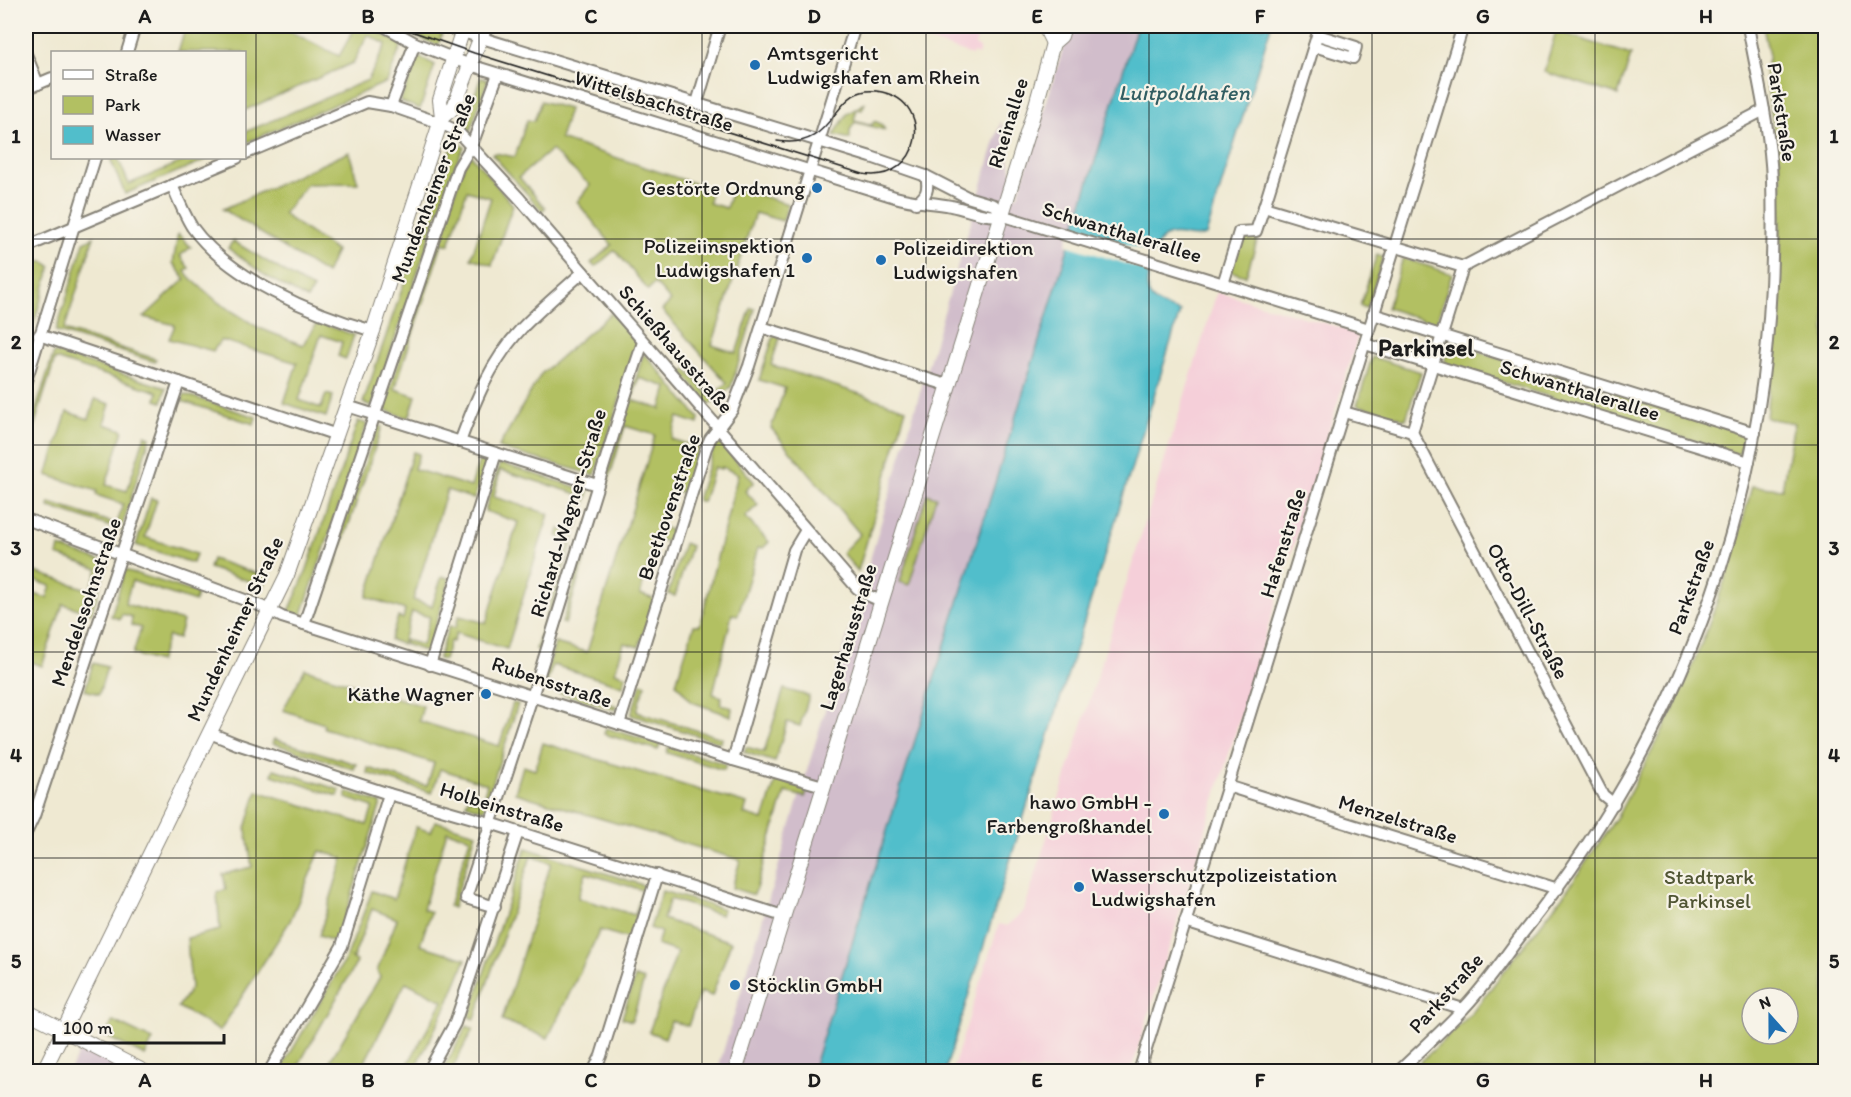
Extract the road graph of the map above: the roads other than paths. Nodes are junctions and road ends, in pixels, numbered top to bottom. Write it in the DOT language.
graph roads {
  1 [pos="135,26"];
  2 [pos="384,26"];
  3 [pos="442,26"];
  4 [pos="720,26"];
  5 [pos="855,26"];
  6 [pos="1050,26"];
  7 [pos="1064,26"];
  8 [pos="1463,26"];
  9 [pos="1748,26"];
  10 [pos="463,28"];
  11 [pos="1319,30"];
  12 [pos="482,31"];
  13 [pos="415,43"];
  14 [pos="1053,43"];
  15 [pos="1314,46"];
  16 [pos="128,50"];
  17 [pos="26,54"];
  18 [pos="453,59"];
  19 [pos="470,65"];
  20 [pos="498,74"];
  21 [pos="51,78"];
  22 [pos="38,84"];
  23 [pos="26,89"];
  24 [pos="697,103"];
  25 [pos="391,106"];
  26 [pos="1764,110"];
  27 [pos="441,120"];
  28 [pos="819,141"];
  29 [pos="472,146"];
  30 [pos="246,153"];
  31 [pos="95,159"];
  32 [pos="235,159"];
  33 [pos="810,170"];
  34 [pos="926,176"];
  35 [pos="172,185"];
  36 [pos="916,203"];
  37 [pos="1264,207"];
  38 [pos="1001,215"];
  39 [pos="74,226"];
  40 [pos="1394,246"];
  41 [pos="26,247"];
  42 [pos="1463,267"];
  43 [pos="583,272"];
  44 [pos="1223,284"];
  45 [pos="1373,314"];
  46 [pos="761,327"];
  47 [pos="1369,329"];
  48 [pos="373,331"];
  49 [pos="39,334"];
  50 [pos="1442,335"];
  51 [pos="643,342"];
  52 [pos="1365,344"];
  53 [pos="1433,365"];
  54 [pos="26,381"];
  55 [pos="179,382"];
  56 [pos="947,385"];
  57 [pos="347,406"];
  58 [pos="1344,412"];
  59 [pos="374,416"];
  60 [pos="719,428"];
  61 [pos="1412,432"];
  62 [pos="1755,433"];
  63 [pos="337,435"];
  64 [pos="460,442"];
  65 [pos="496,453"];
  66 [pos="1749,462"];
  67 [pos="597,485"];
  68 [pos="26,519"];
  69 [pos="806,530"];
  70 [pos="123,555"];
  71 [pos="881,601"];
  72 [pos="270,611"];
  73 [pos="304,624"];
  74 [pos="430,665"];
  75 [pos="532,697"];
  76 [pos="619,724"];
  77 [pos="210,733"];
  78 [pos="733,760"];
  79 [pos="823,786"];
  80 [pos="1227,786"];
  81 [pos="389,794"];
  82 [pos="1614,804"];
  83 [pos="490,823"];
  84 [pos="518,832"];
  85 [pos="26,833"];
  86 [pos="657,875"];
  87 [pos="1558,889"];
  88 [pos="495,907"];
  89 [pos="783,916"];
  90 [pos="1185,922"];
  91 [pos="1463,1009"];
  92 [pos="26,1011"];
  93 [pos="64,1029"];
  94 [pos="43,1071"];
  95 [pos="145,1071"];
  96 [pos="269,1071"];
  97 [pos="428,1071"];
  98 [pos="593,1071"];
  99 [pos="735,1071"];
  100 [pos="1138,1071"];
  101 [pos="1398,1071"];
  1 -- 16 [label="street"];
  2 -- 13 [label="street, Wittelsbachstraße"];
  3 -- 10 [label="street, Wittelsbachstraße"];
  4 -- 24 [label="street"];
  5 -- 28 [label="street, Beethovenstraße"];
  6 -- 14 [label="street, Rheinallee"];
  7 -- 14 [label="street, Rheinallee"];
  8 -- 40 [label="street, Hafenstraße"];
  9 -- 26 [label="street, Parkstraße"];
  10 -- 12 [label="street, Wittelsbachstraße"];
  10 -- 18 [label="street, Mundenheimer Straße"];
  11 -- 15 [label="street"];
  11 -- 15 [label="street"];
  12 -- 19 [label="street, Mundenheimer Straße"];
  12 -- 24 [label="street, Wittelsbachstraße"];
  13 -- 18 [label="street, Wittelsbachstraße"];
  13 -- 25 [label="street"];
  14 -- 38 [label="street, Rheinallee"];
  15 -- 37 [label="street"];
  17 -- 22 [label="street"];
  18 -- 19 [label="street, Wittelsbachstraße"];
  18 -- 27 [label="street, Mundenheimer Straße"];
  19 -- 20 [label="street, Wittelsbachstraße"];
  19 -- 27 [label="street, Mundenheimer Straße"];
  20 -- 29 [label="street, Mundenheimer Straße"];
  20 -- 33 [label="street, Wittelsbachstraße"];
  21 -- 22 [label="street"];
  22 -- 23 [label="street"];
  24 -- 28 [label="street, Wittelsbachstraße"];
  25 -- 27 [label="street, Schießhausstraße"];
  25 -- 30 [label="street, Schießhausstraße"];
  26 -- 42 [label="street"];
  26 -- 62 [label="street, Parkstraße"];
  27 -- 29 [label="street, Schießhausstraße"];
  27 -- 48 [label="street, Mundenheimer Straße"];
  28 -- 33 [label="street, Beethovenstraße"];
  28 -- 34 [label="street, Wittelsbachstraße"];
  29 -- 43 [label="street, Schießhausstraße"];
  29 -- 59 [label="street, Mundenheimer Straße"];
  31 -- 39 [label="street"];
  32 -- 35 [label="street"];
  33 -- 36 [label="street, Wittelsbachstraße"];
  33 -- 46 [label="street, Beethovenstraße"];
  34 -- 36 [label="street"];
  34 -- 38 [label="street, Wittelsbachstraße"];
  35 -- 39 [label="street"];
  35 -- 48 [label="street"];
  36 -- 38 [label="street, Wittelsbachstraße"];
  37 -- 40 [label="street"];
  37 -- 44 [label="street"];
  38 -- 44 [label="street, Schwanthalerallee"];
  38 -- 56 [label="street, Lagerhausstraße"];
  39 -- 41 [label="street"];
  39 -- 49 [label="street"];
  40 -- 42 [label="street"];
  40 -- 45 [label="street, Hafenstraße"];
  42 -- 50 [label="street"];
  43 -- 51 [label="street, Schießhausstraße"];
  43 -- 64 [label="street"];
  44 -- 47 [label="street, Schwanthalerallee"];
  45 -- 47 [label="street, Hafenstraße"];
  45 -- 50 [label="street, Schwanthalerallee"];
  46 -- 56 [label="street"];
  46 -- 60 [label="street, Beethovenstraße"];
  47 -- 52 [label="street, Hafenstraße"];
  48 -- 57 [label="street, Mundenheimer Straße"];
  49 -- 54 [label="street"];
  49 -- 55 [label="street"];
  50 -- 53 [label="street"];
  50 -- 62 [label="street, Schwanthalerallee"];
  51 -- 60 [label="street, Schießhausstraße"];
  51 -- 67 [label="street, Richard-Wagner-Straße"];
  52 -- 53 [label="street, Schwanthalerallee"];
  52 -- 58 [label="street, Hafenstraße"];
  53 -- 61 [label="street"];
  53 -- 66 [label="street, Schwanthalerallee"];
  55 -- 63 [label="street"];
  55 -- 70 [label="street, Mendelssohnstraße"];
  56 -- 71 [label="street, Lagerhausstraße"];
  57 -- 59 [label="street"];
  57 -- 63 [label="street, Mundenheimer Straße"];
  58 -- 61 [label="street"];
  58 -- 80 [label="street, Hafenstraße"];
  59 -- 64 [label="street"];
  59 -- 73 [label="street, Mundenheimer Straße"];
  60 -- 69 [label="street, Schießhausstraße"];
  60 -- 76 [label="street, Beethovenstraße"];
  61 -- 82 [label="street, Otto-Dill-Straße"];
  62 -- 66 [label="street, Parkstraße"];
  63 -- 72 [label="street, Mundenheimer Straße"];
  64 -- 65 [label="street"];
  65 -- 67 [label="street"];
  65 -- 74 [label="street"];
  66 -- 82 [label="street, Parkstraße"];
  67 -- 75 [label="street, Richard-Wagner-Straße"];
  68 -- 70 [label="street, Rubensstraße"];
  69 -- 71 [label="street, Schießhausstraße"];
  69 -- 78 [label="street"];
  70 -- 72 [label="street, Rubensstraße"];
  70 -- 85 [label="street, Mendelssohnstraße"];
  71 -- 79 [label="street, Lagerhausstraße"];
  72 -- 73 [label="street, Rubensstraße"];
  72 -- 77 [label="street, Mundenheimer Straße"];
  73 -- 74 [label="street, Rubensstraße"];
  74 -- 75 [label="street, Rubensstraße"];
  75 -- 76 [label="street, Rubensstraße"];
  75 -- 83 [label="street, Richard-Wagner-Straße"];
  76 -- 78 [label="street, Rubensstraße"];
  77 -- 81 [label="street, Holbeinstraße"];
  77 -- 93 [label="street, Mundenheimer Straße"];
  78 -- 79 [label="street, Rubensstraße"];
  79 -- 89 [label="street, Lagerhausstraße"];
  80 -- 87 [label="street, Menzelstraße"];
  80 -- 90 [label="street, Hafenstraße"];
  81 -- 83 [label="street, Holbeinstraße"];
  81 -- 96 [label="street"];
  82 -- 87 [label="street, Parkstraße"];
  83 -- 84 [label="street, Holbeinstraße"];
  83 -- 88 [label="street, Richard-Wagner-Straße"];
  84 -- 86 [label="street, Holbeinstraße"];
  84 -- 88 [label="street"];
  86 -- 89 [label="street, Holbeinstraße"];
  86 -- 98 [label="street"];
  87 -- 91 [label="street, Parkstraße"];
  88 -- 97 [label="street"];
  89 -- 99 [label="street, Lagerhausstraße"];
  90 -- 91 [label="street"];
  90 -- 100 [label="street, Hafenstraße"];
  91 -- 101 [label="street, Parkstraße"];
  92 -- 93 [label="street"];
  93 -- 94 [label="street, Mundenheimer Straße"];
  93 -- 95 [label="street"];
}
